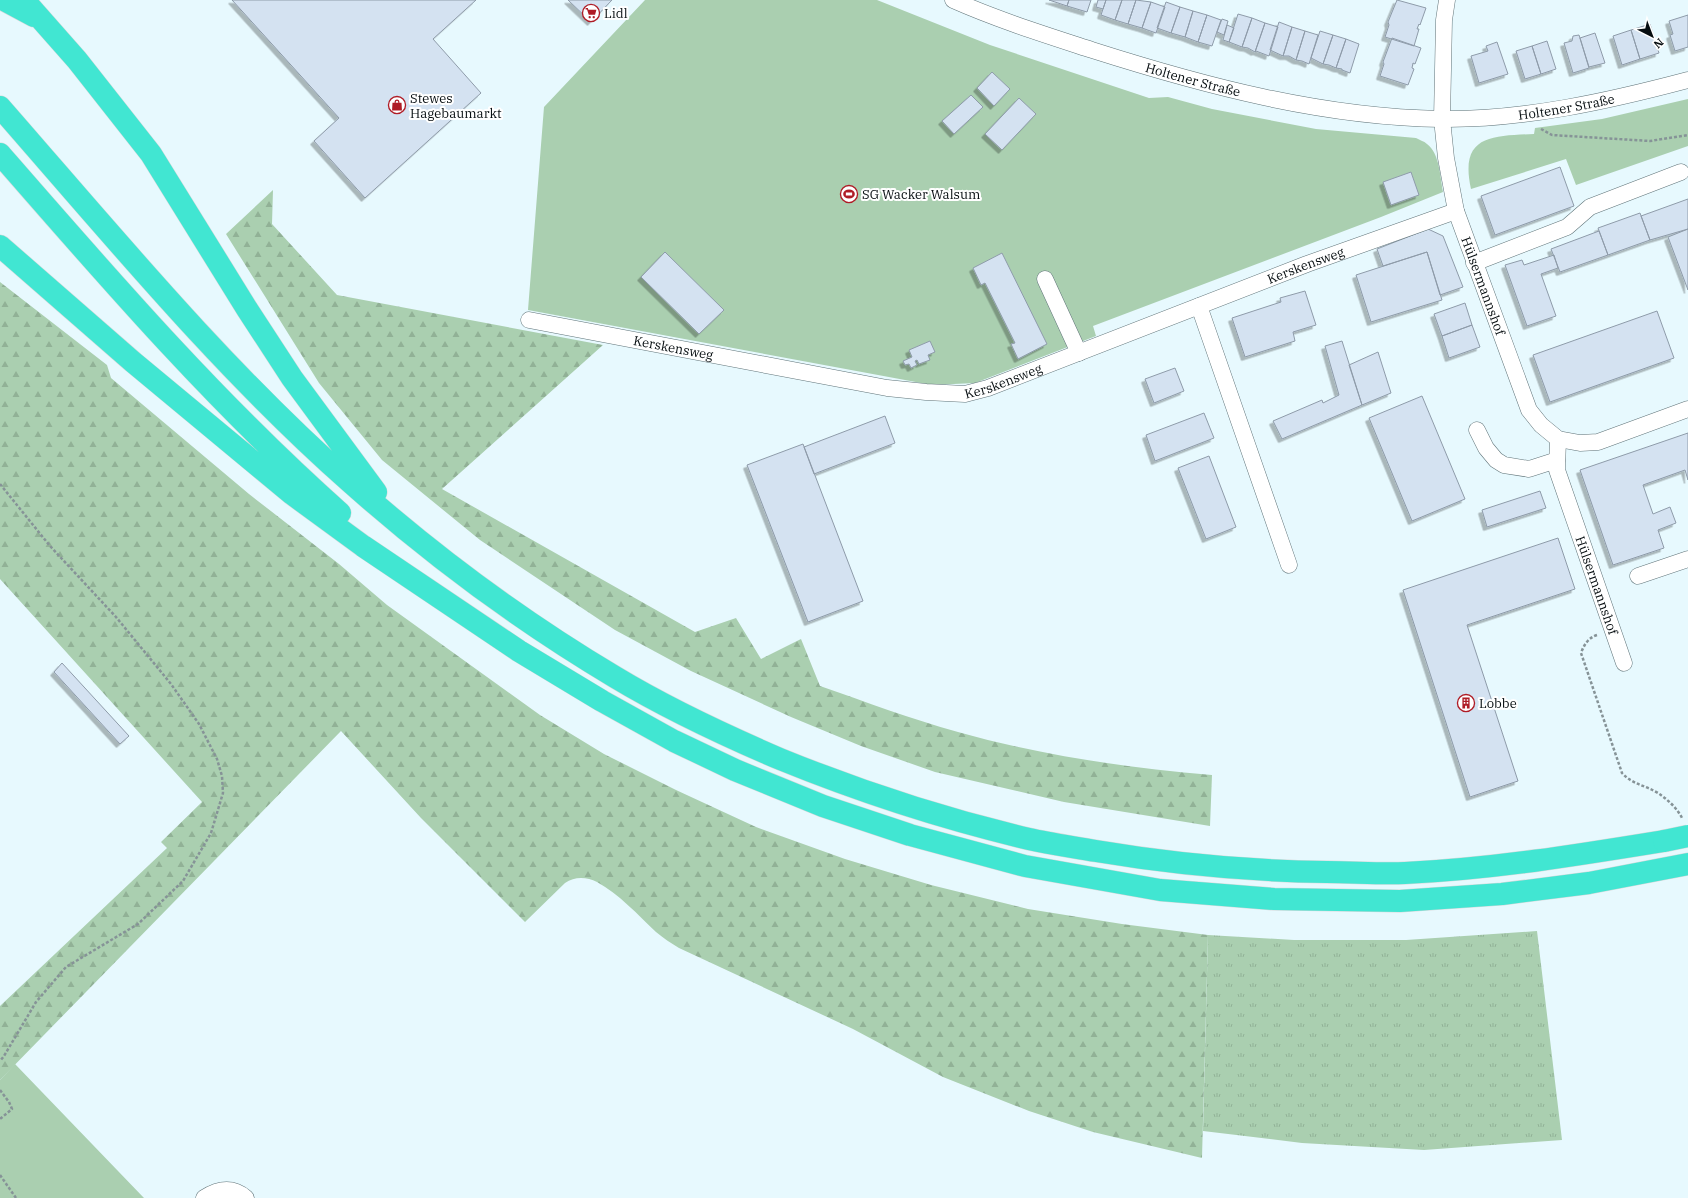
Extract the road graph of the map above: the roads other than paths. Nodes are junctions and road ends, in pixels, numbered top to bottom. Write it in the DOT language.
graph roads {
  1 [pos="4,0"];
  2 [pos="24,0"];
  3 [pos="953,0"];
  4 [pos="1447,0"];
  5 [pos="39,19"];
  6 [pos="1688,80"];
  7 [pos="0,107"];
  8 [pos="1442,119"];
  9 [pos="0,154"];
  10 [pos="1682,172"];
  11 [pos="1456,211"];
  12 [pos="0,246"];
  13 [pos="1474,263"];
  14 [pos="1044,279"];
  15 [pos="1199,306"];
  16 [pos="529,320"];
  17 [pos="1078,353"];
  18 [pos="1688,409"];
  19 [pos="1477,430"];
  20 [pos="1558,439"];
  21 [pos="1557,460"];
  22 [pos="400,525"];
  23 [pos="1688,559"];
  24 [pos="1289,565"];
  25 [pos="1638,576"];
  26 [pos="437,595"];
  27 [pos="1624,663"];
  28 [pos="1686,830"];
  29 [pos="1681,865"];
  30 [pos="204,1198"];
  31 [pos="246,1198"];
  1 -- 5 [label="highway"];
  2 -- 5 [label="highway"];
  3 -- 8 [label="street, Holtener Straße"];
  4 -- 8 [label="street"];
  5 -- 22 [label="highway"];
  6 -- 8 [label="street, Holtener Straße"];
  7 -- 22 [label="highway"];
  8 -- 11 [label="street, Hülsermannshof"];
  9 -- 26 [label="highway"];
  10 -- 13 [label="street"];
  11 -- 13 [label="street, Hülsermannshof"];
  11 -- 15 [label="street, Kerskensweg"];
  12 -- 26 [label="highway"];
  13 -- 20 [label="street, Hülsermannshof"];
  14 -- 17 [label="street"];
  15 -- 17 [label="street, Kerskensweg"];
  15 -- 24 [label="street"];
  16 -- 17 [label="street, Kerskensweg"];
  18 -- 20 [label="street, Hülsermannshof"];
  19 -- 21 [label="street"];
  20 -- 21 [label="street, Hülsermannshof"];
  21 -- 27 [label="street, Hülsermannshof"];
  22 -- 28 [label="highway, bridge"];
  23 -- 25 [label="street"];
  26 -- 29 [label="highway"];
  30 -- 31 [label="street"];
}
